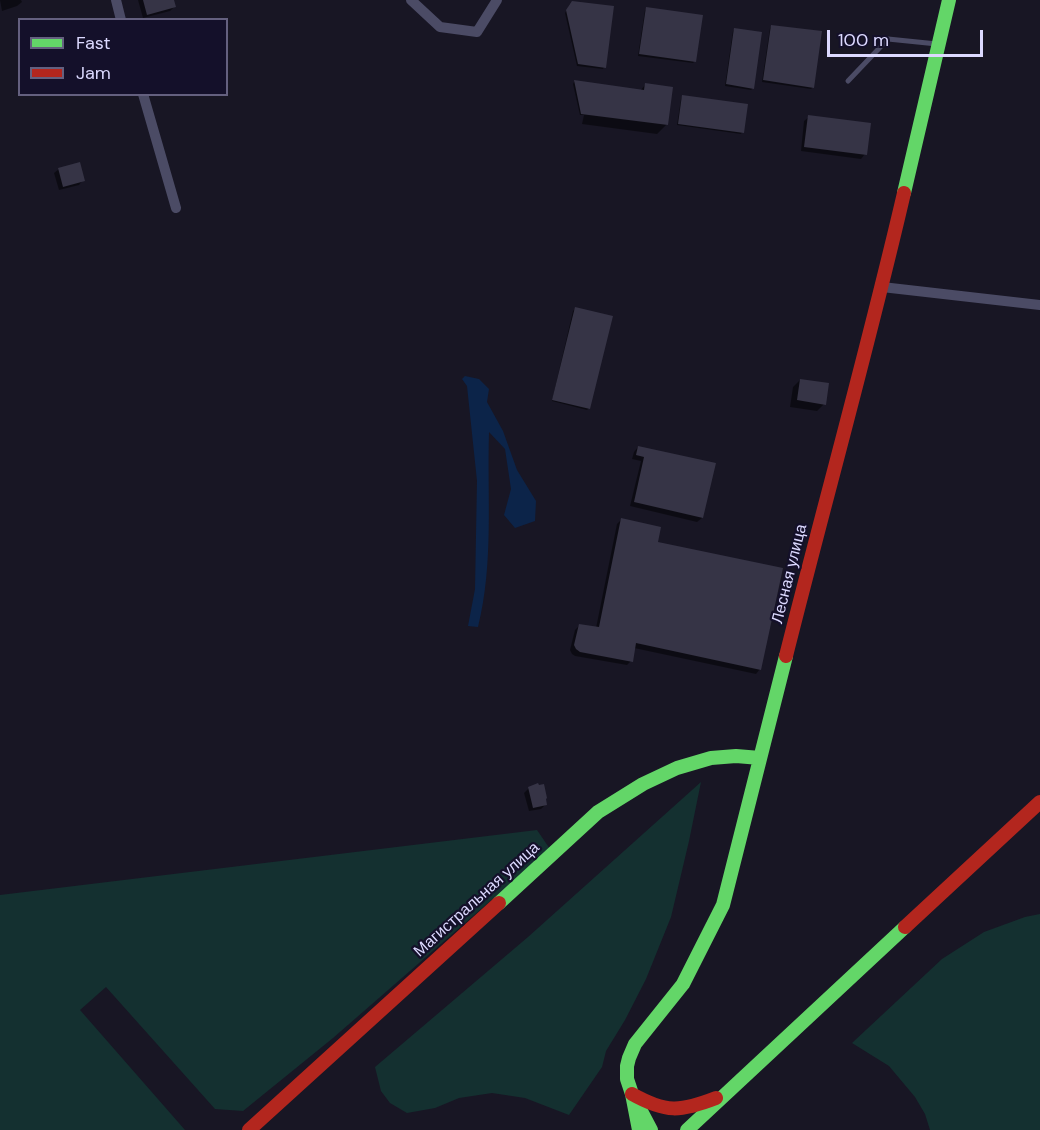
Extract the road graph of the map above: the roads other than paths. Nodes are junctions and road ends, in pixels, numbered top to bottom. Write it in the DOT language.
graph roads {
  1 [pos="116,0"];
  2 [pos="411,0"];
  3 [pos="497,0"];
  4 [pos="949,0"];
  5 [pos="121,18"];
  6 [pos="939,44"];
  7 [pos="848,81"];
  8 [pos="144,96"];
  9 [pos="176,208"];
  10 [pos="882,286"];
  11 [pos="1040,305"];
  12 [pos="760,758"];
  13 [pos="1040,802"];
  14 [pos="728,1093"];
  15 [pos="632,1094"];
  16 [pos="714,1123"];
  17 [pos="249,1130"];
  18 [pos="639,1130"];
  19 [pos="651,1130"];
  20 [pos="687,1130"];
  1 -- 5 [label="street"];
  2 -- 3 [label="street"];
  4 -- 6 [label="main road, Лесная улица"];
  6 -- 7 [label="lane"];
  6 -- 10 [label="main road, Лесная улица"];
  8 -- 9 [label="street"];
  10 -- 11 [label="street"];
  10 -- 12 [label="main road, Лесная улица"];
  12 -- 15 [label="main road, Лесная улица"];
  12 -- 17 [label="main road, Магистральная улица"];
  13 -- 14 [label="main road"];
  14 -- 15 [label="main road"];
  14 -- 16 [label="main road"];
  14 -- 20 [label="main road"];
  15 -- 18 [label="main road"];
  15 -- 19 [label="main road, Лесная улица"];
}
